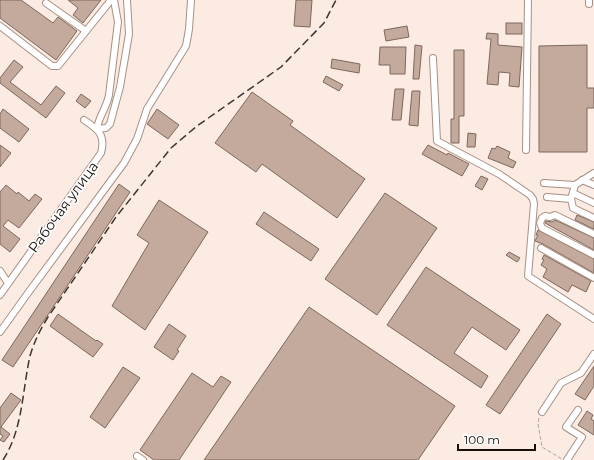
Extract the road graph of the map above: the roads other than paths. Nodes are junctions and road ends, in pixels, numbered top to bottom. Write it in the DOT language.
graph roads {
  1 [pos="111,0"];
  2 [pos="114,0"];
  3 [pos="127,0"];
  4 [pos="191,0"];
  5 [pos="528,0"];
  6 [pos="46,3"];
  7 [pos="0,26"];
  8 [pos="86,31"];
  9 [pos="433,58"];
  10 [pos="84,120"];
  11 [pos="97,129"];
  12 [pos="526,150"];
  13 [pos="594,173"];
  14 [pos="582,180"];
  15 [pos="544,183"];
  16 [pos="575,185"];
  17 [pos="594,186"];
  18 [pos="572,196"];
  19 [pos="547,197"];
  20 [pos="594,202"];
  21 [pos="594,218"];
  22 [pos="594,234"];
  23 [pos="541,248"];
  24 [pos="594,255"];
  25 [pos="0,271"];
  26 [pos="594,278"];
  27 [pos="8,283"];
  28 [pos="0,295"];
  29 [pos="594,319"];
  30 [pos="0,332"];
  31 [pos="594,354"];
  32 [pos="578,410"];
  33 [pos="542,412"];
  34 [pos="137,456"];
  35 [pos="569,458"];
  36 [pos="143,460"];
  1 -- 8 [label="street"];
  2 -- 11 [label="street"];
  3 -- 11 [label="street"];
  4 -- 30 [label="street"];
  5 -- 12 [label="street"];
  6 -- 8 [label="street"];
  7 -- 8 [label="street"];
  9 -- 29 [label="street"];
  10 -- 11 [label="street"];
  11 -- 27 [label="street, Рабочая улица"];
  13 -- 14 [label="street"];
  14 -- 16 [label="street"];
  14 -- 17 [label="street"];
  15 -- 16 [label="street"];
  16 -- 18 [label="street"];
  18 -- 19 [label="street"];
  18 -- 20 [label="street"];
  18 -- 21 [label="street"];
  22 -- 24 [label="street"];
  23 -- 26 [label="street"];
  25 -- 27 [label="street"];
  27 -- 28 [label="street, Рабочая улица"];
  31 -- 33 [label="street"];
  32 -- 35 [label="street"];
  34 -- 36 [label="street"];
}
